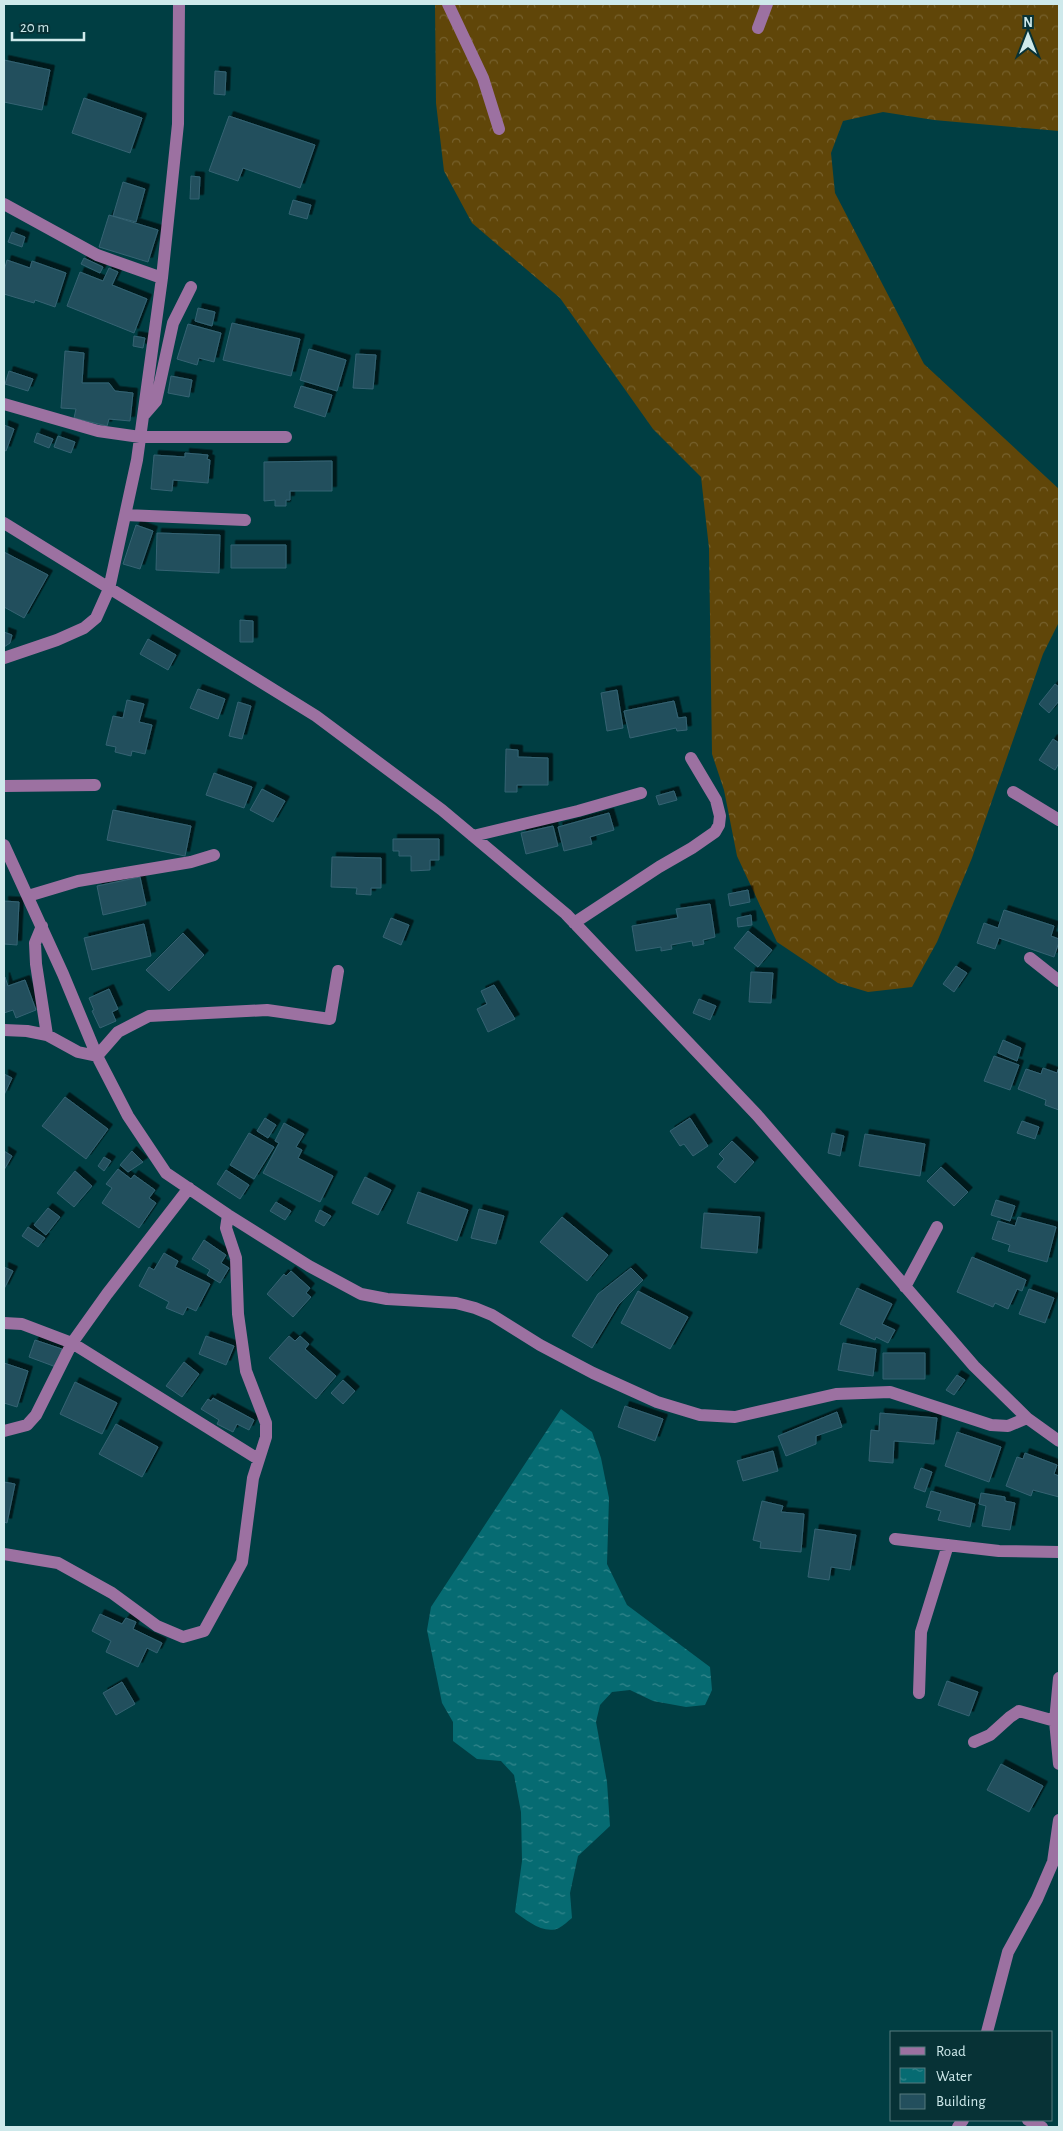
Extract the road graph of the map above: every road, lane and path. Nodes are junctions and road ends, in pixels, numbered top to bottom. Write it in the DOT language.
graph roads {
  1 [pos="179,4"];
  2 [pos="448,4"];
  3 [pos="767,4"];
  4 [pos="758,28"];
  5 [pos="499,129"];
  6 [pos="4,204"];
  7 [pos="162,278"];
  8 [pos="191,287"];
  9 [pos="4,404"];
  10 [pos="143,416"];
  11 [pos="140,437"];
  12 [pos="286,437"];
  13 [pos="125,515"];
  14 [pos="245,520"];
  15 [pos="4,523"];
  16 [pos="108,589"];
  17 [pos="4,658"];
  18 [pos="691,758"];
  19 [pos="4,786"];
  20 [pos="95,786"];
  21 [pos="1013,792"];
  22 [pos="640,793"];
  23 [pos="1059,820"];
  24 [pos="473,836"];
  25 [pos="4,845"];
  26 [pos="214,855"];
  27 [pos="28,896"];
  28 [pos="574,923"];
  29 [pos="42,926"];
  30 [pos="1030,958"];
  31 [pos="338,971"];
  32 [pos="1059,980"];
  33 [pos="4,1030"];
  34 [pos="47,1035"];
  35 [pos="97,1056"];
  36 [pos="189,1188"];
  37 [pos="228,1215"];
  38 [pos="937,1227"];
  39 [pos="905,1287"];
  40 [pos="4,1323"];
  41 [pos="72,1343"];
  42 [pos="1027,1418"];
  43 [pos="4,1431"];
  44 [pos="1059,1441"];
  45 [pos="258,1459"];
  46 [pos="895,1539"];
  47 [pos="948,1545"];
  48 [pos="1059,1552"];
  49 [pos="4,1554"];
  50 [pos="1059,1678"];
  51 [pos="919,1693"];
  52 [pos="1056,1721"];
  53 [pos="974,1742"];
  54 [pos="1059,1764"];
  55 [pos="1059,1820"];
  56 [pos="987,2031"];
  57 [pos="1030,2121"];
  58 [pos="1042,2127"];
  1 -- 7 [label="street"];
  2 -- 5 [label="street"];
  3 -- 4 [label="street"];
  6 -- 7 [label="street"];
  7 -- 10 [label="street"];
  8 -- 10 [label="street"];
  9 -- 11 [label="street"];
  10 -- 11 [label="street"];
  11 -- 12 [label="street"];
  11 -- 13 [label="street"];
  13 -- 14 [label="street"];
  13 -- 16 [label="street"];
  15 -- 16 [label="street"];
  16 -- 17 [label="street"];
  16 -- 24 [label="street"];
  18 -- 28 [label="street"];
  19 -- 20 [label="street"];
  21 -- 23 [label="street"];
  22 -- 24 [label="street"];
  24 -- 28 [label="street"];
  25 -- 27 [label="street"];
  26 -- 27 [label="street"];
  27 -- 29 [label="street"];
  28 -- 39 [label="street"];
  29 -- 34 [label="street"];
  29 -- 35 [label="street"];
  30 -- 32 [label="street"];
  31 -- 35 [label="street"];
  33 -- 34 [label="street"];
  34 -- 35 [label="street"];
  35 -- 36 [label="street"];
  36 -- 37 [label="street"];
  36 -- 41 [label="street"];
  37 -- 42 [label="street"];
  37 -- 45 [label="street"];
  38 -- 39 [label="street"];
  39 -- 42 [label="street"];
  40 -- 41 [label="street"];
  41 -- 43 [label="street"];
  41 -- 45 [label="street"];
  42 -- 44 [label="street"];
  45 -- 49 [label="street"];
  46 -- 47 [label="street"];
  47 -- 48 [label="street"];
  47 -- 51 [label="street"];
  50 -- 52 [label="street"];
  52 -- 53 [label="street"];
  52 -- 54 [label="street"];
  55 -- 56 [label="street"];
  57 -- 58 [label="street"];
}
